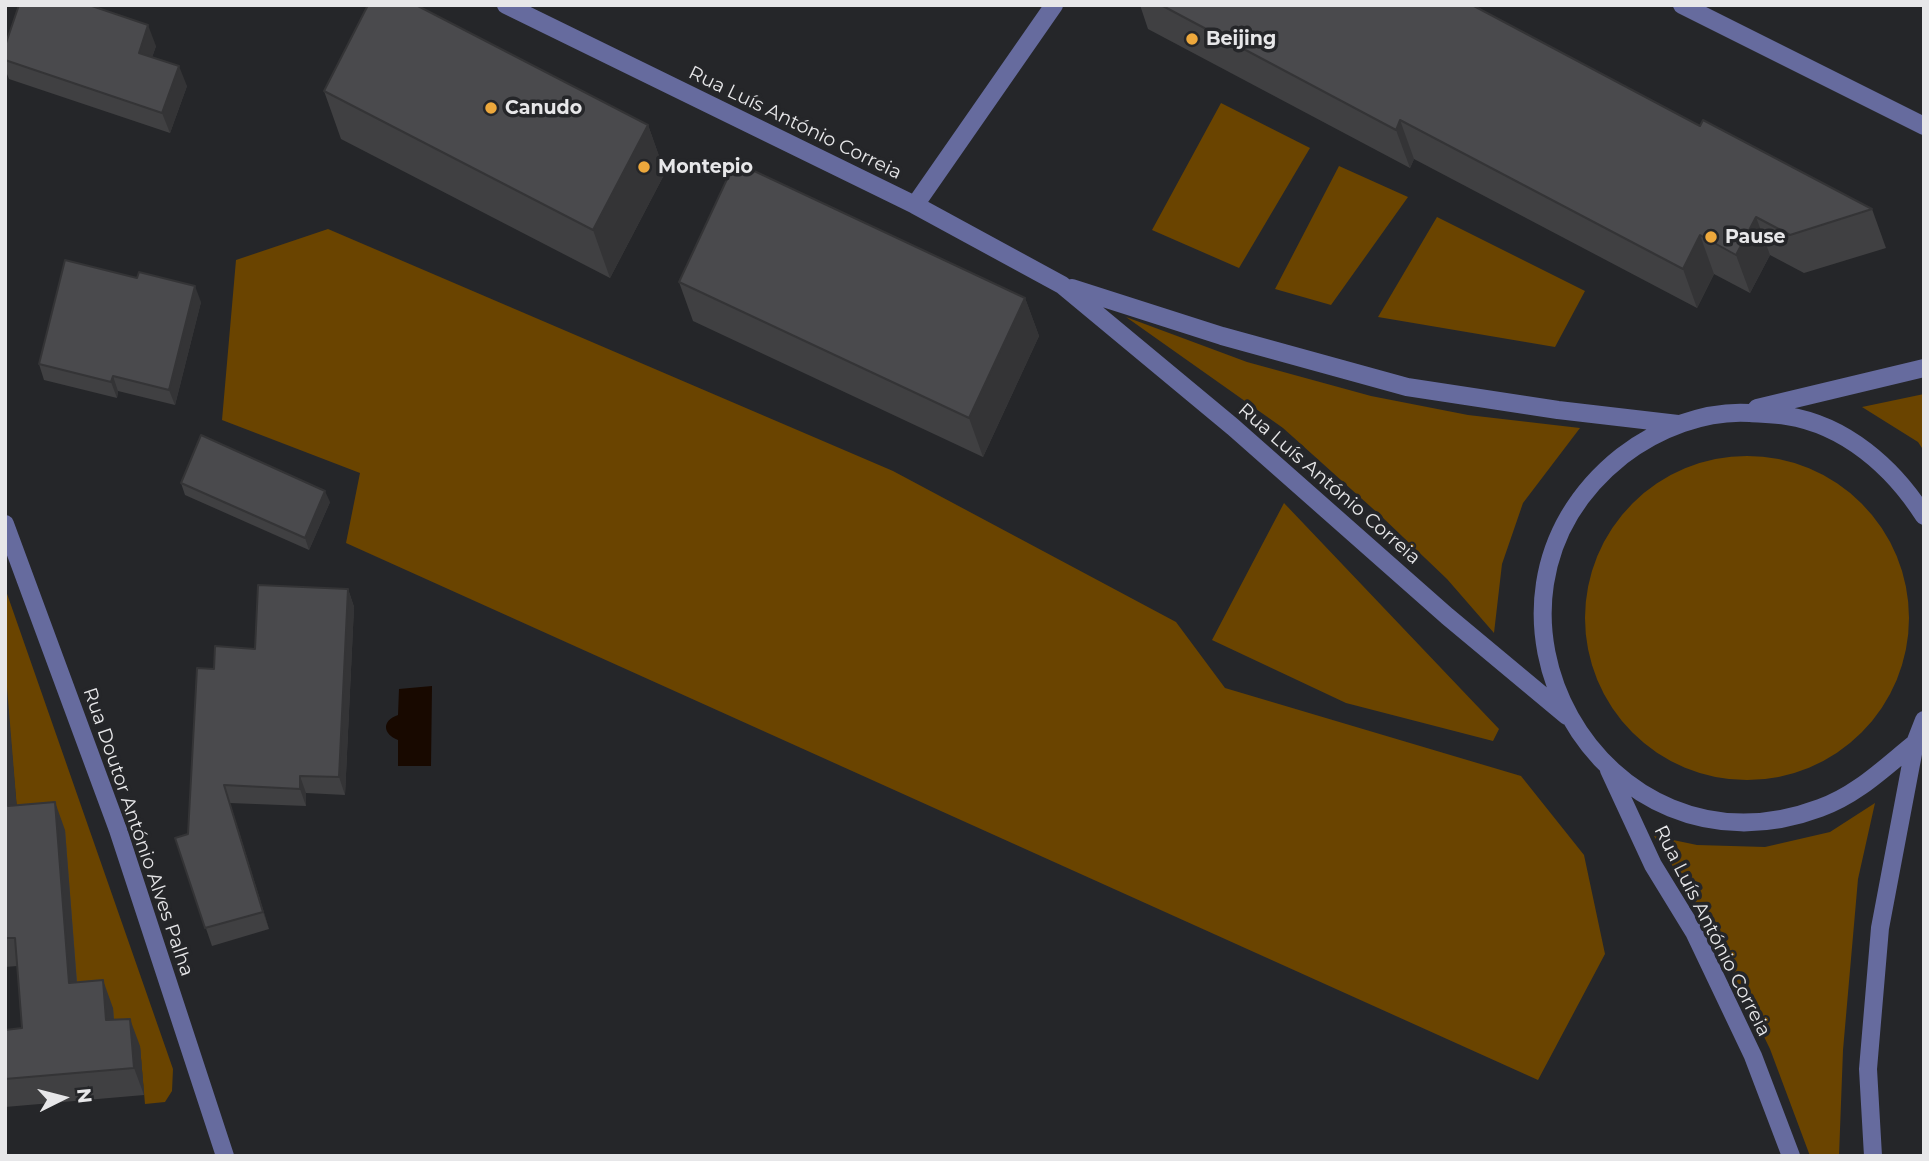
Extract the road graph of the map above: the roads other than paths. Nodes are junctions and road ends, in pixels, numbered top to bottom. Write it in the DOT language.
graph roads {
  1 [pos="506,5"];
  2 [pos="1054,5"];
  3 [pos="1682,5"];
  4 [pos="1924,126"];
  5 [pos="915,205"];
  6 [pos="1062,285"];
  7 [pos="1924,368"];
  8 [pos="1740,412"];
  9 [pos="1678,424"];
  10 [pos="1924,516"];
  11 [pos="5,524"];
  12 [pos="1567,716"];
  13 [pos="1924,720"];
  14 [pos="1915,743"];
  15 [pos="1607,767"];
  16 [pos="225,1156"];
  17 [pos="1791,1156"];
  18 [pos="1873,1156"];
  1 -- 5 [label="street, Rua Luís António Correia"];
  2 -- 5 [label="street"];
  3 -- 4 [label="street"];
  5 -- 6 [label="street, Rua Luís António Correia"];
  6 -- 9 [label="street, Rua Luís António Correia"];
  6 -- 12 [label="street, Rua Luís António Correia"];
  7 -- 8 [label="street"];
  8 -- 9 [label="street"];
  8 -- 10 [label="street"];
  9 -- 12 [label="street"];
  11 -- 16 [label="street, Rua Doutor António Alves Palha"];
  12 -- 15 [label="street"];
  13 -- 14 [label="street"];
  14 -- 15 [label="street"];
  14 -- 18 [label="street"];
  15 -- 17 [label="street, Rua Luís António Correia"];
}
